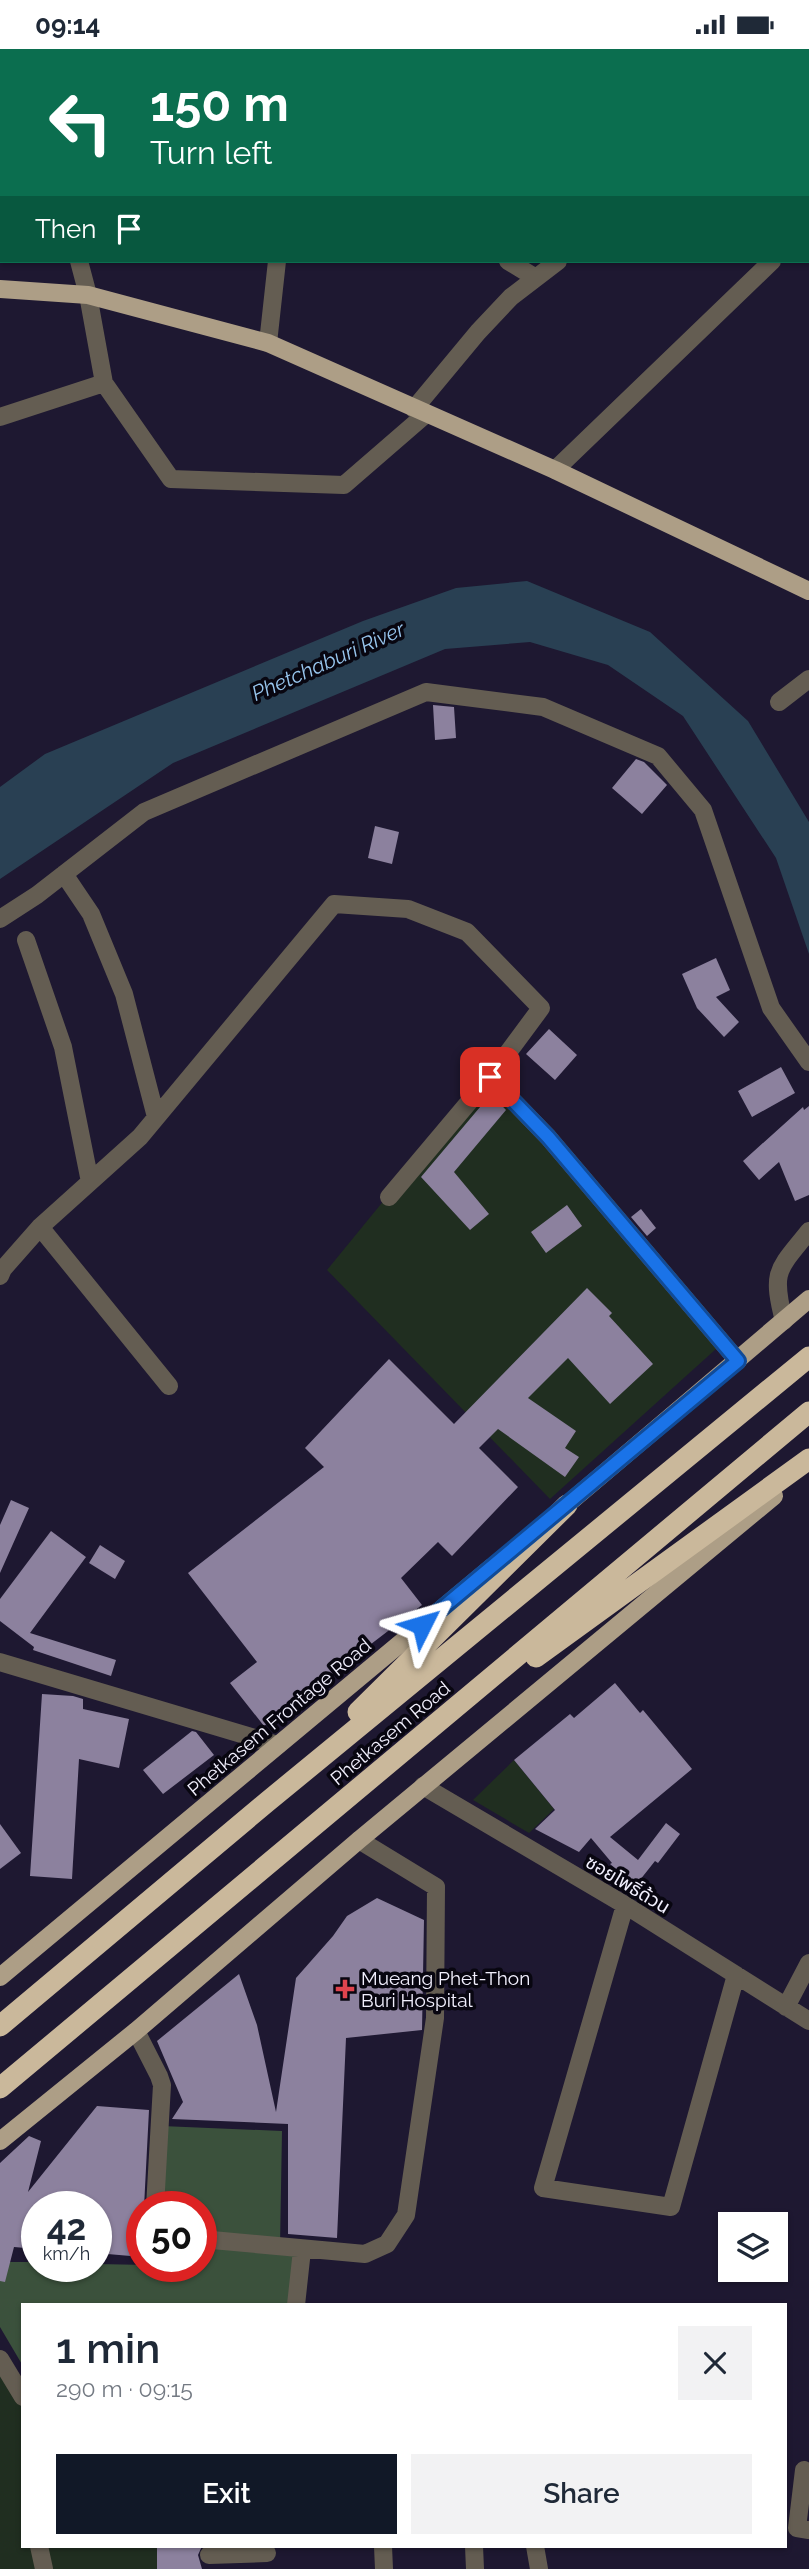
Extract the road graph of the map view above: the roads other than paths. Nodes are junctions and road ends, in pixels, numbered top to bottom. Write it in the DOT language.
graph roads {
  1 [pos="80,263"];
  2 [pos="277,263"];
  3 [pos="511,263"];
  4 [pos="555,263"];
  5 [pos="770,263"];
  6 [pos="536,278"];
  7 [pos="0,289"];
  8 [pos="88,295"];
  9 [pos="268,343"];
  10 [pos="104,383"];
  11 [pos="420,412"];
  12 [pos="0,417"];
  13 [pos="555,470"];
  14 [pos="809,591"];
  15 [pos="809,679"];
  16 [pos="779,702"];
  17 [pos="64,874"];
  18 [pos="0,919"];
  19 [pos="26,940"];
  20 [pos="809,1062"];
  21 [pos="490,1077"];
  22 [pos="156,1117"];
  23 [pos="90,1182"];
  24 [pos="389,1197"];
  25 [pos="40,1227"];
  26 [pos="809,1231"];
  27 [pos="0,1276"];
  28 [pos="809,1299"];
  29 [pos="784,1321"];
  30 [pos="809,1357"];
  31 [pos="738,1361"];
  32 [pos="169,1386"];
  33 [pos="809,1412"];
  34 [pos="809,1459"];
  35 [pos="809,1467"];
  36 [pos="567,1505"];
  37 [pos="0,1662"];
  38 [pos="278,1745"];
  39 [pos="386,1766"];
  40 [pos="423,1786"];
  41 [pos="267,1802"];
  42 [pos="359,1840"];
  43 [pos="625,1905"];
  44 [pos="809,1963"];
  45 [pos="736,1975"];
  46 [pos="0,1977"];
  47 [pos="786,2007"];
  48 [pos="809,2021"];
  49 [pos="0,2026"];
  50 [pos="136,2031"];
  51 [pos="4,2085"];
  52 [pos="0,2141"];
  53 [pos="156,2191"];
  54 [pos="217,2241"];
  55 [pos="302,2250"];
  56 [pos="296,2303"];
  57 [pos="0,2359"];
  58 [pos="21,2394"];
  59 [pos="804,2470"];
  60 [pos="809,2530"];
  61 [pos="39,2548"];
  62 [pos="383,2548"];
  63 [pos="474,2548"];
  64 [pos="535,2548"];
  65 [pos="267,2556"];
  66 [pos="209,2557"];
  67 [pos="44,2569"];
  68 [pos="384,2569"];
  69 [pos="475,2569"];
  70 [pos="539,2569"];
  1 -- 8 [label="street"];
  2 -- 9 [label="street"];
  3 -- 6 [label="street"];
  4 -- 6 [label="street"];
  5 -- 13 [label="street"];
  6 -- 11 [label="street"];
  7 -- 8 [label="main road"];
  8 -- 9 [label="main road"];
  8 -- 10 [label="street"];
  9 -- 11 [label="main road"];
  10 -- 11 [label="street"];
  10 -- 12 [label="street"];
  11 -- 13 [label="main road"];
  13 -- 14 [label="main road"];
  15 -- 16 [label="street"];
  17 -- 18 [label="street"];
  17 -- 20 [label="street"];
  17 -- 22 [label="street"];
  19 -- 23 [label="street"];
  21 -- 22 [label="street"];
  21 -- 24 [label="street"];
  21 -- 31 [label="street"];
  22 -- 23 [label="street"];
  23 -- 25 [label="street"];
  25 -- 27 [label="street"];
  25 -- 32 [label="street"];
  26 -- 29 [label="street"];
  28 -- 29 [label="main road, Phetkasem Frontage Road"];
  29 -- 31 [label="main road, Phetkasem Frontage Road"];
  30 -- 41 [label="highway, Phetkasem Road"];
  31 -- 36 [label="main road, Phetkasem Frontage Road"];
  33 -- 39 [label="highway, Phetkasem Road"];
  34 -- 39 [label="highway"];
  35 -- 40 [label="main road"];
  36 -- 38 [label="main road, Phetkasem Frontage Road"];
  36 -- 41 [label="highway"];
  37 -- 38 [label="street"];
  38 -- 46 [label="main road, Phetkasem Frontage Road"];
  39 -- 51 [label="highway, Phetkasem Road"];
  40 -- 42 [label="main road"];
  40 -- 43 [label="street, ซอยโพธิ์ด้วน"];
  41 -- 49 [label="highway, Phetkasem Road"];
  42 -- 50 [label="main road"];
  42 -- 55 [label="street"];
  43 -- 45 [label="street, ซอยโพธิ์ด้วน"];
  43 -- 45 [label="street"];
  44 -- 47 [label="street"];
  45 -- 47 [label="street, ซอยโพธิ์ด้วน"];
  47 -- 48 [label="street, ซอยโพธิ์ด้วน"];
  50 -- 52 [label="main road"];
  50 -- 53 [label="street"];
  54 -- 55 [label="street"];
  55 -- 56 [label="street"];
  57 -- 58 [label="street"];
  59 -- 60 [label="street"];
  61 -- 67 [label="street"];
  62 -- 68 [label="street"];
  63 -- 69 [label="street"];
  64 -- 70 [label="street"];
  65 -- 66 [label="street"];
}
